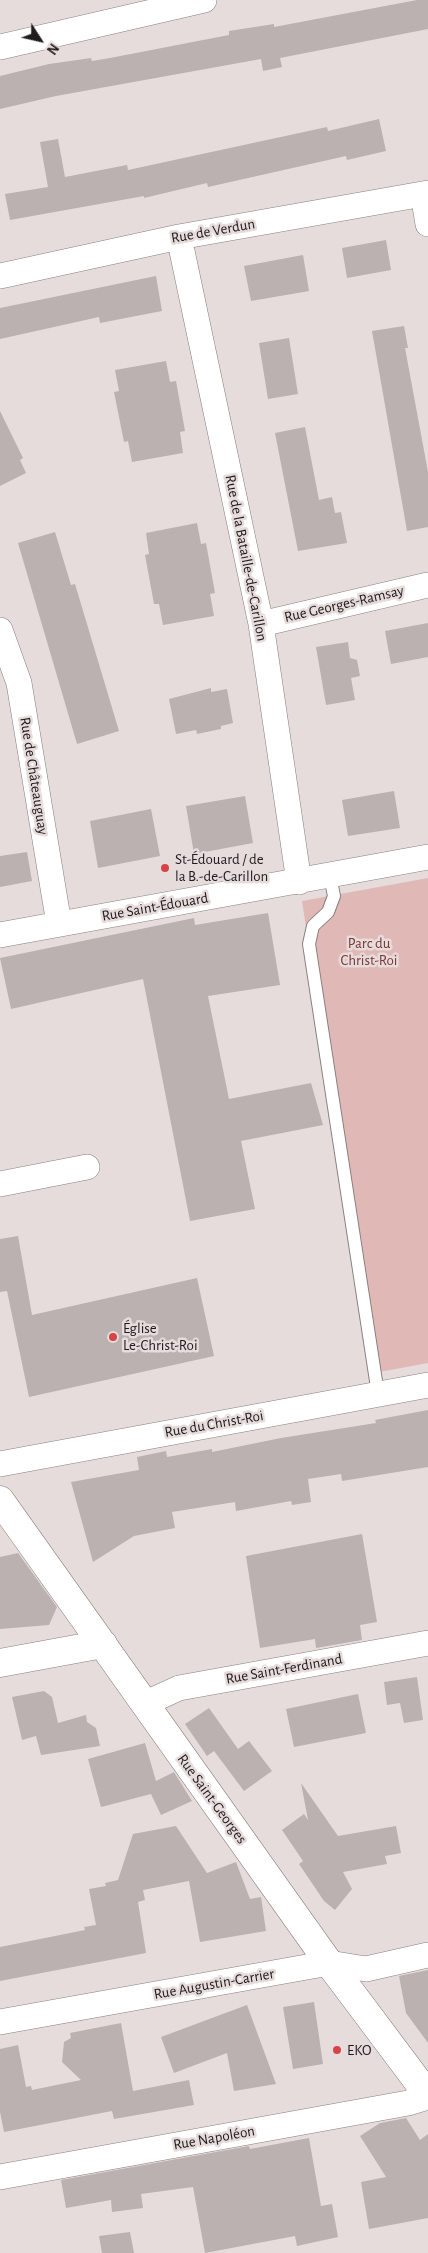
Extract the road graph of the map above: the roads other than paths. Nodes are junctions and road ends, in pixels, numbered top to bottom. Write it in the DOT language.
graph roads {
  1 [pos="204,0"];
  2 [pos="0,47"];
  3 [pos="425,193"];
  4 [pos="428,224"];
  5 [pos="179,237"];
  6 [pos="0,276"];
  7 [pos="428,584"];
  8 [pos="261,624"];
  9 [pos="0,630"];
  10 [pos="428,858"];
  11 [pos="330,876"];
  12 [pos="299,882"];
  13 [pos="59,924"];
  14 [pos="0,935"];
  15 [pos="87,1166"];
  16 [pos="0,1184"];
  17 [pos="428,1385"];
  18 [pos="378,1394"];
  19 [pos="0,1464"];
  20 [pos="0,1500"];
  21 [pos="428,1643"];
  22 [pos="103,1644"];
  23 [pos="0,1663"];
  24 [pos="144,1704"];
  25 [pos="428,1955"];
  26 [pos="329,1963"];
  27 [pos="0,2022"];
  28 [pos="428,2096"];
  29 [pos="0,2177"];
  1 -- 2 [label="street"];
  3 -- 4 [label="street"];
  3 -- 5 [label="street, Rue de Verdun"];
  5 -- 6 [label="street, Rue de Verdun"];
  5 -- 8 [label="street, Rue de la Bataille-de-Carillon"];
  7 -- 8 [label="street, Rue Georges-Ramsay"];
  8 -- 12 [label="street, Rue de la Bataille-de-Carillon"];
  9 -- 13 [label="street, Rue de Châteauguay"];
  10 -- 11 [label="street, Rue Saint-Édouard"];
  11 -- 12 [label="street, Rue Saint-Édouard"];
  11 -- 18 [label="lane"];
  12 -- 13 [label="street, Rue Saint-Édouard"];
  13 -- 14 [label="street, Rue Saint-Édouard"];
  15 -- 16 [label="street"];
  17 -- 18 [label="street, Rue du Christ-Roi"];
  18 -- 19 [label="street, Rue du Christ-Roi"];
  20 -- 22 [label="street, Rue Saint-Georges"];
  21 -- 24 [label="street, Rue Saint-Ferdinand"];
  22 -- 23 [label="street"];
  22 -- 24 [label="street, Rue Saint-Georges"];
  24 -- 26 [label="street, Rue Saint-Georges"];
  25 -- 26 [label="street, Rue Augustin-Carrier"];
  26 -- 27 [label="street, Rue Augustin-Carrier"];
  26 -- 28 [label="street, Rue Saint-Georges"];
  28 -- 29 [label="street, Rue Napoléon"];
}
